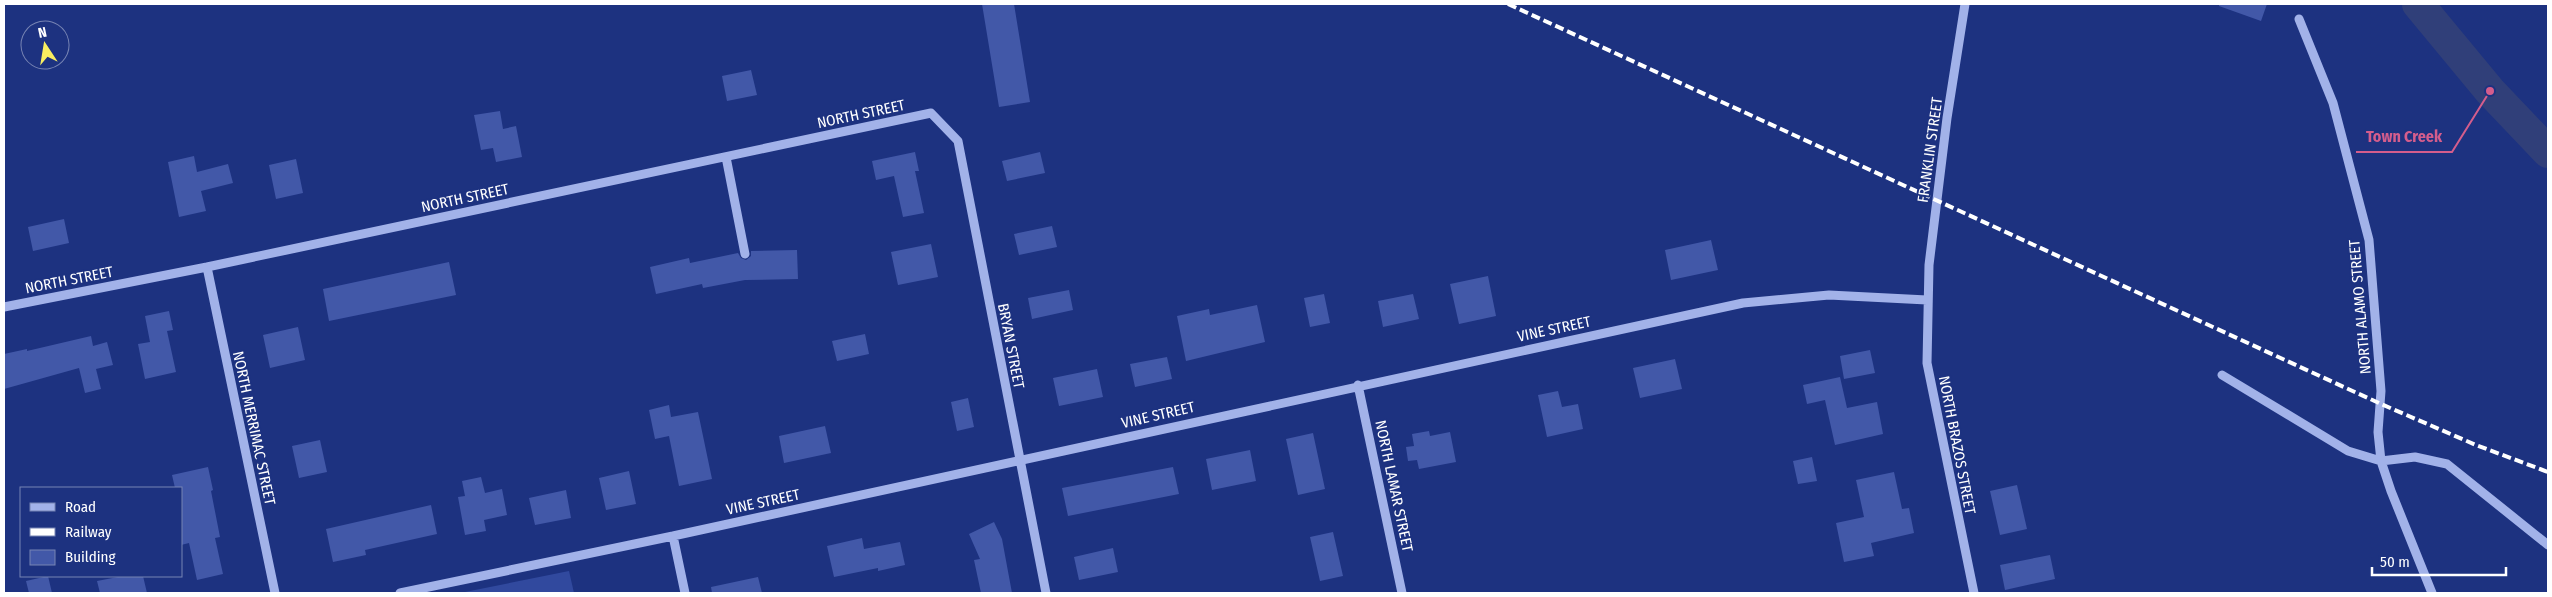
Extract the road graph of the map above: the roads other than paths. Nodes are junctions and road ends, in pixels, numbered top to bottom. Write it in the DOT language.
graph roads {
  1 [pos="1965,4"];
  2 [pos="2299,19"];
  3 [pos="931,113"];
  4 [pos="726,157"];
  5 [pos="745,254"];
  6 [pos="207,267"];
  7 [pos="1927,300"];
  8 [pos="4,307"];
  9 [pos="2222,374"];
  10 [pos="1358,385"];
  11 [pos="1019,460"];
  12 [pos="2382,461"];
  13 [pos="673,536"];
  14 [pos="2548,545"];
  15 [pos="275,593"];
  16 [pos="400,593"];
  17 [pos="685,593"];
  18 [pos="1046,593"];
  19 [pos="1402,593"];
  20 [pos="1974,593"];
  21 [pos="2432,593"];
  1 -- 7 [label="street, FRANKLIN STREET"];
  2 -- 12 [label="street, NORTH ALAMO STREET"];
  3 -- 4 [label="street, NORTH STREET"];
  3 -- 11 [label="street, BRYAN STREET"];
  4 -- 5 [label="street"];
  4 -- 6 [label="street, NORTH STREET"];
  6 -- 8 [label="street, NORTH STREET"];
  6 -- 15 [label="street, NORTH MERRIMAC STREET"];
  7 -- 10 [label="street, VINE STREET"];
  7 -- 20 [label="street, NORTH BRAZOS STREET"];
  9 -- 12 [label="street"];
  10 -- 11 [label="street, VINE STREET"];
  10 -- 19 [label="street, NORTH LAMAR STREET"];
  11 -- 13 [label="street, VINE STREET"];
  11 -- 18 [label="street, BRYAN STREET"];
  12 -- 14 [label="street"];
  12 -- 21 [label="street, NORTH ALAMO STREET"];
  13 -- 16 [label="street, VINE STREET"];
  13 -- 17 [label="street"];
}
